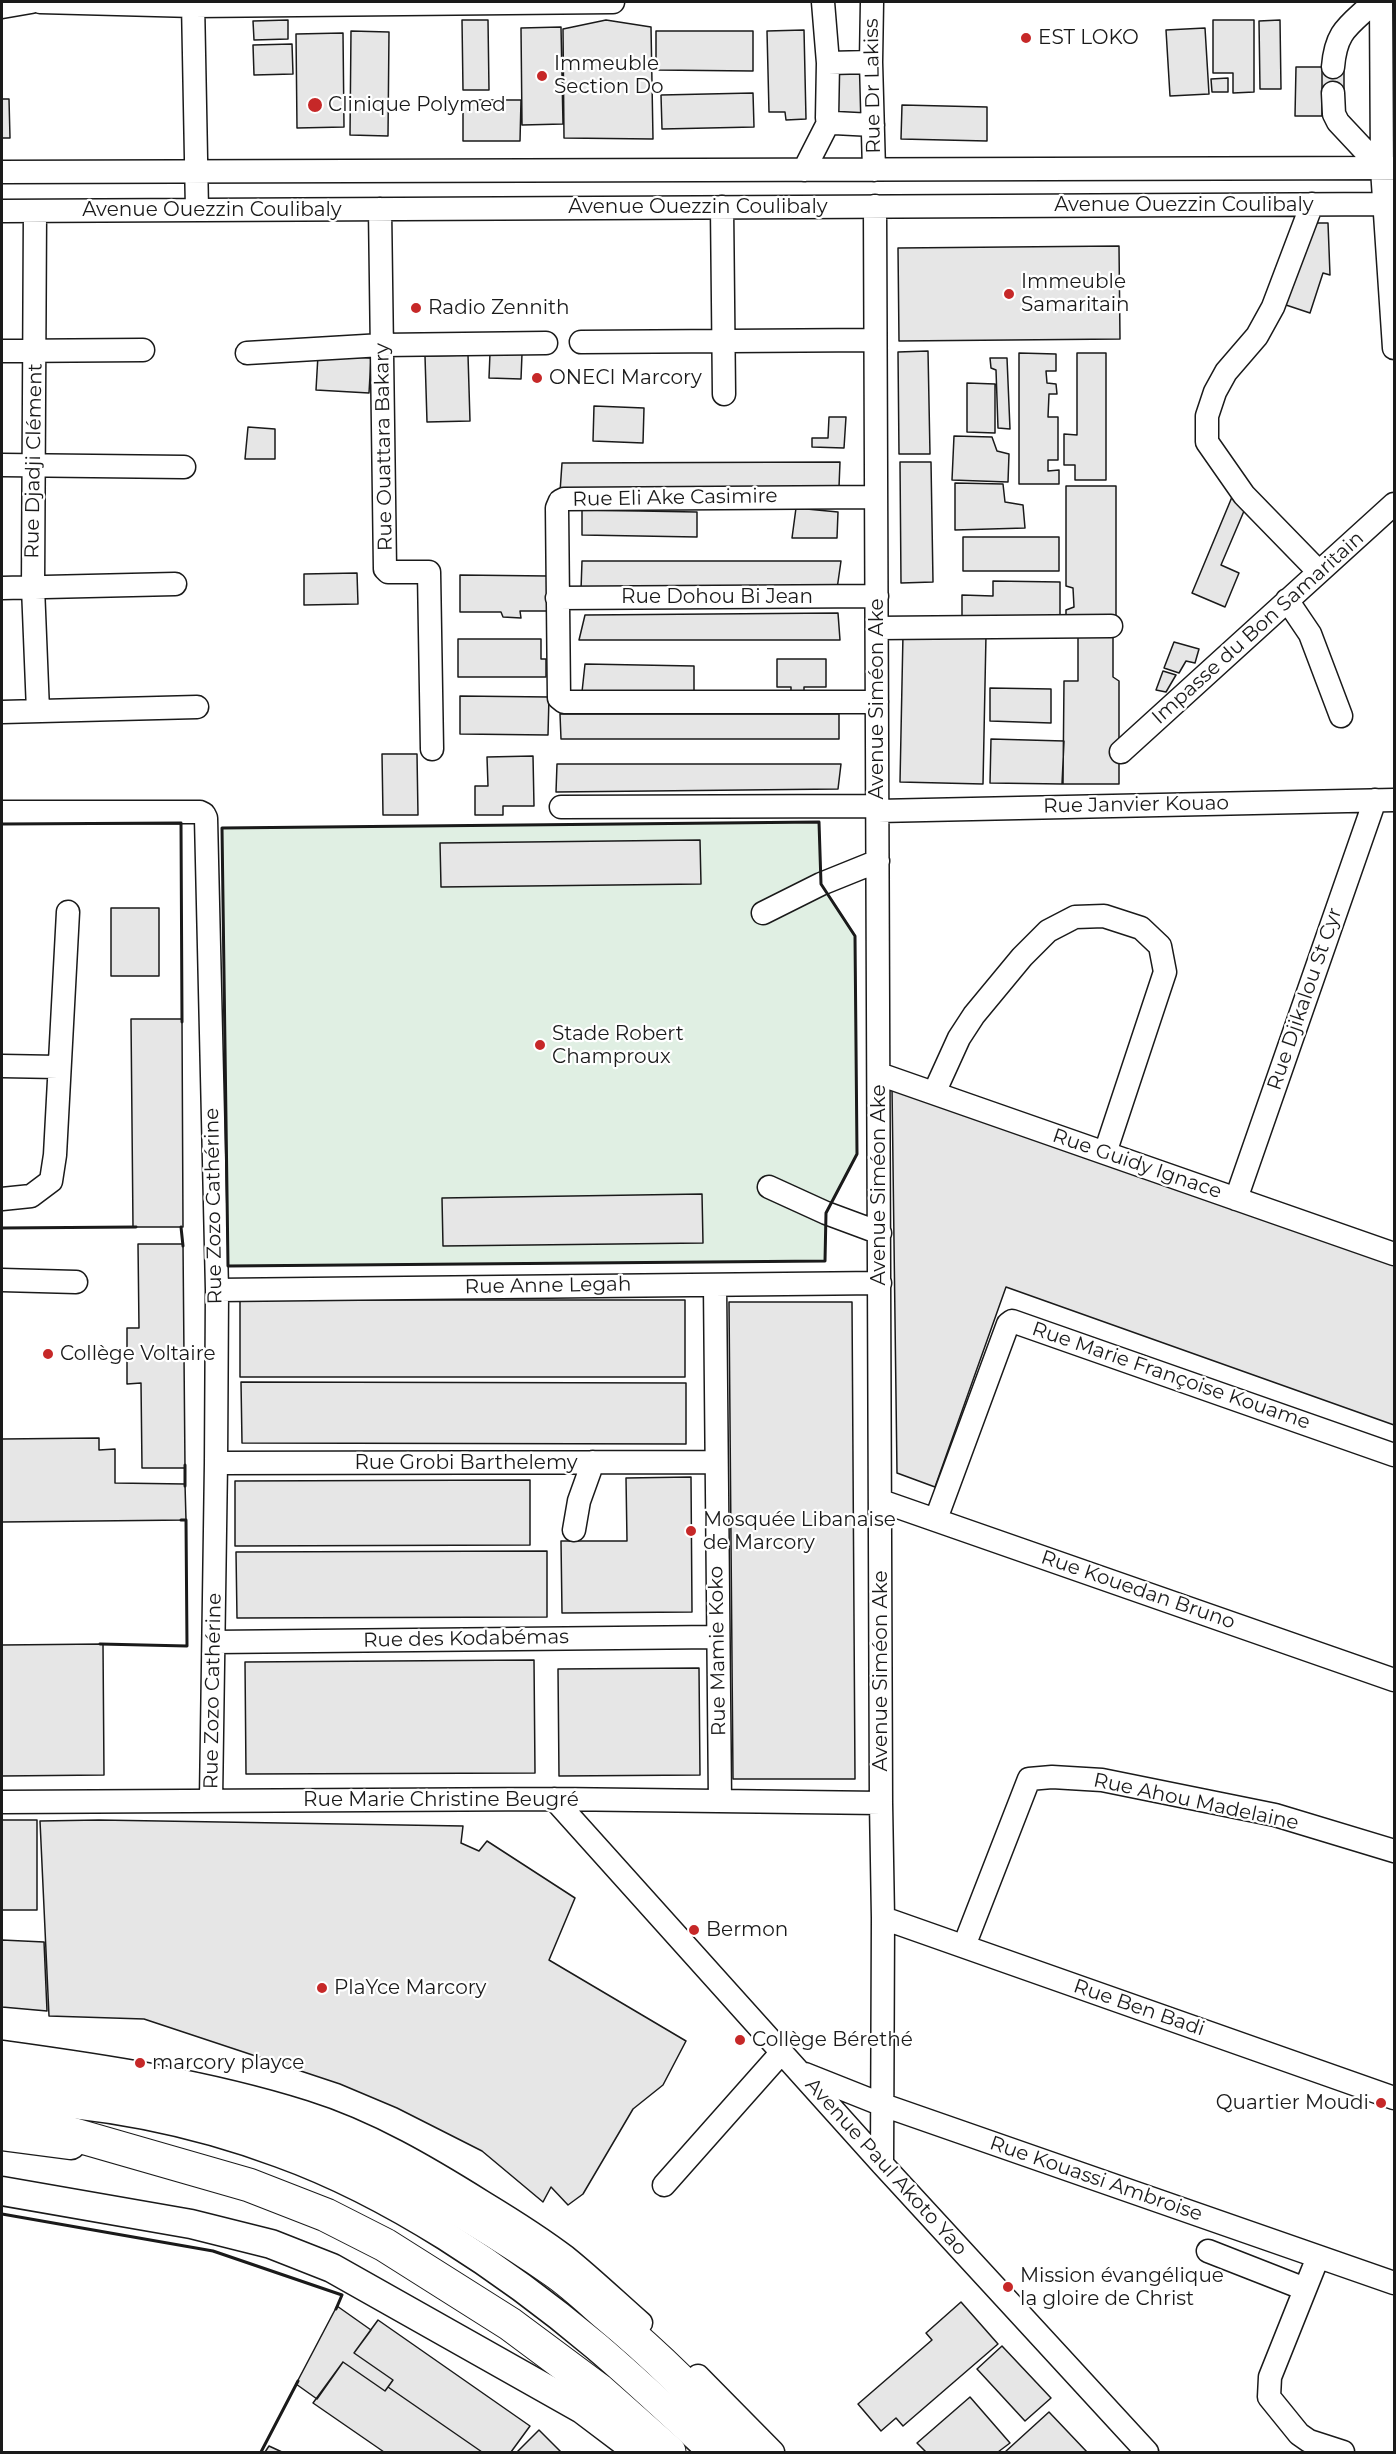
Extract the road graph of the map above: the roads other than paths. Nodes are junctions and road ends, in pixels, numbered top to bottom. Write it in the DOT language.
graph roads {
  1 [pos="32,2"];
  2 [pos="40,2"];
  3 [pos="613,2"];
  4 [pos="823,2"];
  5 [pos="872,2"];
  6 [pos="1374,2"];
  7 [pos="1381,2"];
  8 [pos="193,4"];
  9 [pos="2,8"];
  10 [pos="871,62"];
  11 [pos="828,63"];
  12 [pos="1333,67"];
  13 [pos="1333,93"];
  14 [pos="829,121"];
  15 [pos="873,125"];
  16 [pos="1388,168"];
  17 [pos="804,170"];
  18 [pos="874,170"];
  19 [pos="196,171"];
  20 [pos="2,172"];
  21 [pos="1312,204"];
  22 [pos="1389,204"];
  23 [pos="874,206"];
  24 [pos="722,207"];
  25 [pos="380,209"];
  26 [pos="197,210"];
  27 [pos="2,211"];
  28 [pos="35,211"];
  29 [pos="875,340"];
  30 [pos="724,341"];
  31 [pos="581,342"];
  32 [pos="546,343"];
  33 [pos="382,345"];
  34 [pos="1395,348"];
  35 [pos="143,350"];
  36 [pos="2,351"];
  37 [pos="36,351"];
  38 [pos="247,353"];
  39 [pos="724,394"];
  40 [pos="2,465"];
  41 [pos="33,465"];
  42 [pos="184,467"];
  43 [pos="876,497"];
  44 [pos="1395,504"];
  45 [pos="1318,573"];
  46 [pos="176,584"];
  47 [pos="33,587"];
  48 [pos="2,588"];
  49 [pos="877,596"];
  50 [pos="557,598"];
  51 [pos="1287,600"];
  52 [pos="1111,626"];
  53 [pos="877,628"];
  54 [pos="877,702"];
  55 [pos="197,707"];
  56 [pos="38,711"];
  57 [pos="2,712"];
  58 [pos="1341,716"];
  59 [pos="432,749"];
  60 [pos="1121,752"];
  61 [pos="1384,800"];
  62 [pos="561,807"];
  63 [pos="878,808"];
  64 [pos="2,812"];
  65 [pos="878,861"];
  66 [pos="68,912"];
  67 [pos="762,913"];
  68 [pos="2,1066"];
  69 [pos="58,1067"];
  70 [pos="879,1074"];
  71 [pos="934,1093"];
  72 [pos="1105,1153"];
  73 [pos="769,1187"];
  74 [pos="1236,1198"];
  75 [pos="2,1199"];
  76 [pos="880,1233"];
  77 [pos="1395,1254"];
  78 [pos="2,1280"];
  79 [pos="76,1282"];
  80 [pos="880,1283"];
  81 [pos="715,1285"];
  82 [pos="217,1290"];
  83 [pos="1395,1455"];
  84 [pos="593,1462"];
  85 [pos="716,1462"];
  86 [pos="216,1463"];
  87 [pos="881,1501"];
  88 [pos="936,1519"];
  89 [pos="574,1530"];
  90 [pos="717,1637"];
  91 [pos="214,1642"];
  92 [pos="1395,1680"];
  93 [pos="554,1799"];
  94 [pos="211,1800"];
  95 [pos="720,1801"];
  96 [pos="2,1802"];
  97 [pos="881,1803"];
  98 [pos="1395,1851"];
  99 [pos="884,1918"];
  100 [pos="964,1946"];
  101 [pos="2,2052"];
  102 [pos="782,2052"];
  103 [pos="798,2071"];
  104 [pos="2,2073"];
  105 [pos="1395,2098"];
  106 [pos="2,2099"];
  107 [pos="883,2105"];
  108 [pos="2,2114"];
  109 [pos="2,2136"];
  110 [pos="163,2159"];
  111 [pos="882,2164"];
  112 [pos="664,2185"];
  113 [pos="2,2191"];
  114 [pos="1208,2251"];
  115 [pos="1318,2257"];
  116 [pos="1395,2283"];
  117 [pos="1305,2289"];
  118 [pos="703,2392"];
  119 [pos="639,2452"];
  120 [pos="669,2452"];
  121 [pos="712,2452"];
  122 [pos="746,2452"];
  123 [pos="772,2452"];
  124 [pos="1147,2452"];
  125 [pos="1343,2452"];
  1 -- 9 [label="street"];
  2 -- 8 [label="street"];
  3 -- 8 [label="street"];
  4 -- 11 [label="street"];
  5 -- 10 [label="street, Rue Dr Lakiss"];
  6 -- 12 [label="street"];
  7 -- 16 [label="street"];
  8 -- 19 [label="street"];
  10 -- 11 [label="street"];
  10 -- 15 [label="street, Rue Dr Lakiss"];
  11 -- 14 [label="street"];
  13 -- 16 [label="street"];
  14 -- 15 [label="street"];
  14 -- 17 [label="street"];
  15 -- 18 [label="street, Rue Dr Lakiss"];
  16 -- 18 [label="street, Avenue Ouezzin Coulibaly"];
  16 -- 22 [label="street"];
  17 -- 18 [label="street, Avenue Ouezzin Coulibaly"];
  17 -- 19 [label="street, Avenue Ouezzin Coulibaly"];
  19 -- 20 [label="street, Avenue Ouezzin Coulibaly"];
  19 -- 26 [label="street"];
  21 -- 22 [label="street, Avenue Ouezzin Coulibaly"];
  21 -- 23 [label="street, Avenue Ouezzin Coulibaly"];
  21 -- 45 [label="street"];
  22 -- 34 [label="street"];
  23 -- 24 [label="street, Avenue Ouezzin Coulibaly"];
  23 -- 29 [label="street, Avenue Siméon Ake"];
  24 -- 25 [label="street, Avenue Ouezzin Coulibaly"];
  24 -- 30 [label="street"];
  25 -- 26 [label="street, Avenue Ouezzin Coulibaly"];
  25 -- 33 [label="street, Rue Ouattara Bakary"];
  26 -- 28 [label="street, Avenue Ouezzin Coulibaly"];
  27 -- 28 [label="street, Avenue Ouezzin Coulibaly"];
  28 -- 37 [label="street, Rue Djadji Clément"];
  29 -- 30 [label="street"];
  29 -- 43 [label="street, Avenue Siméon Ake"];
  30 -- 31 [label="street"];
  30 -- 39 [label="street"];
  32 -- 33 [label="street"];
  33 -- 38 [label="street"];
  33 -- 59 [label="street, Rue Ouattara Bakary"];
  35 -- 37 [label="street"];
  36 -- 37 [label="street"];
  37 -- 41 [label="street, Rue Djadji Clément"];
  40 -- 41 [label="street"];
  41 -- 42 [label="street"];
  41 -- 47 [label="street, Rue Djadji Clément"];
  43 -- 49 [label="street, Avenue Siméon Ake"];
  43 -- 50 [label="street, Rue Eli Ake Casimire"];
  44 -- 45 [label="street, Impasse du Bon Samaritain"];
  45 -- 51 [label="street, Impasse du Bon Samaritain"];
  46 -- 47 [label="street"];
  47 -- 48 [label="street"];
  47 -- 56 [label="street, Rue Djadji Clément"];
  49 -- 50 [label="street, Rue Dohou Bi Jean"];
  49 -- 53 [label="street, Avenue Siméon Ake"];
  50 -- 54 [label="street, Rue Eli Ake Casimire"];
  51 -- 58 [label="street"];
  51 -- 60 [label="street, Impasse du Bon Samaritain"];
  52 -- 53 [label="street"];
  53 -- 54 [label="street, Avenue Siméon Ake"];
  54 -- 63 [label="street, Avenue Siméon Ake"];
  55 -- 56 [label="street"];
  56 -- 57 [label="street"];
  61 -- 63 [label="street, Rue Janvier Kouao"];
  61 -- 74 [label="street, Rue Djikalou St Cyr"];
  62 -- 63 [label="street, Rue Janvier Kouao"];
  63 -- 65 [label="street, Avenue Siméon Ake"];
  64 -- 82 [label="street, Rue Zozo Cathérine"];
  65 -- 67 [label="street"];
  65 -- 70 [label="street, Avenue Siméon Ake"];
  66 -- 69 [label="street"];
  68 -- 69 [label="street"];
  69 -- 75 [label="street"];
  70 -- 71 [label="street, Rue Guidy Ignace"];
  70 -- 76 [label="street, Avenue Siméon Ake"];
  71 -- 72 [label="street, Rue Guidy Ignace"];
  71 -- 72 [label="street"];
  72 -- 74 [label="street, Rue Guidy Ignace"];
  73 -- 76 [label="street"];
  74 -- 77 [label="street, Rue Guidy Ignace"];
  76 -- 80 [label="street, Avenue Siméon Ake"];
  78 -- 79 [label="street"];
  80 -- 81 [label="street, Rue Anne Legah"];
  80 -- 87 [label="street, Avenue Siméon Ake"];
  81 -- 82 [label="street, Rue Anne Legah"];
  81 -- 85 [label="street, Rue Mamie Koko"];
  82 -- 86 [label="street, Rue Zozo Cathérine"];
  83 -- 88 [label="street, Rue Marie Françoise Kouame"];
  84 -- 85 [label="street, Rue Grobi Barthelemy"];
  84 -- 86 [label="street, Rue Grobi Barthelemy"];
  84 -- 89 [label="street"];
  85 -- 90 [label="street, Rue Mamie Koko"];
  86 -- 91 [label="street, Rue Zozo Cathérine"];
  87 -- 88 [label="street, Rue Kouedan Bruno"];
  87 -- 97 [label="street, Avenue Siméon Ake"];
  88 -- 92 [label="street, Rue Kouedan Bruno"];
  90 -- 91 [label="street, Rue des Kodabémas"];
  90 -- 95 [label="street, Rue Mamie Koko"];
  91 -- 94 [label="street, Rue Zozo Cathérine"];
  93 -- 94 [label="street, Rue Marie Christine Beugré"];
  93 -- 95 [label="street, Rue Marie Christine Beugré"];
  93 -- 102 [label="street, Avenue Paul Akoto Yao"];
  94 -- 96 [label="street, Rue Marie Christine Beugré"];
  95 -- 97 [label="street, Rue Marie Christine Beugré"];
  97 -- 99 [label="street, Avenue Siméon Ake"];
  98 -- 100 [label="street, Rue Ahou Madelaine"];
  99 -- 100 [label="street, Rue Ben Badi"];
  99 -- 107 [label="street, Avenue Siméon Ake"];
  100 -- 105 [label="street, Rue Ben Badi"];
  101 -- 118 [label="street"];
  102 -- 103 [label="street, Avenue Paul Akoto Yao"];
  102 -- 112 [label="street"];
  103 -- 107 [label="street, Rue Kouassi Ambroise"];
  103 -- 111 [label="street, Avenue Paul Akoto Yao"];
  104 -- 118 [label="highway"];
  106 -- 121 [label="main road"];
  107 -- 111 [label="street, Avenue Siméon Ake"];
  107 -- 115 [label="street, Rue Kouassi Ambroise"];
  108 -- 110 [label="highway"];
  109 -- 110 [label="main road"];
  110 -- 120 [label="highway"];
  111 -- 124 [label="street, Avenue Paul Akoto Yao"];
  113 -- 119 [label="main road"];
  114 -- 117 [label="street"];
  115 -- 116 [label="street, Rue Kouassi Ambroise"];
  115 -- 117 [label="street"];
  117 -- 125 [label="street"];
  118 -- 122 [label="highway"];
  118 -- 123 [label="street"];
}
